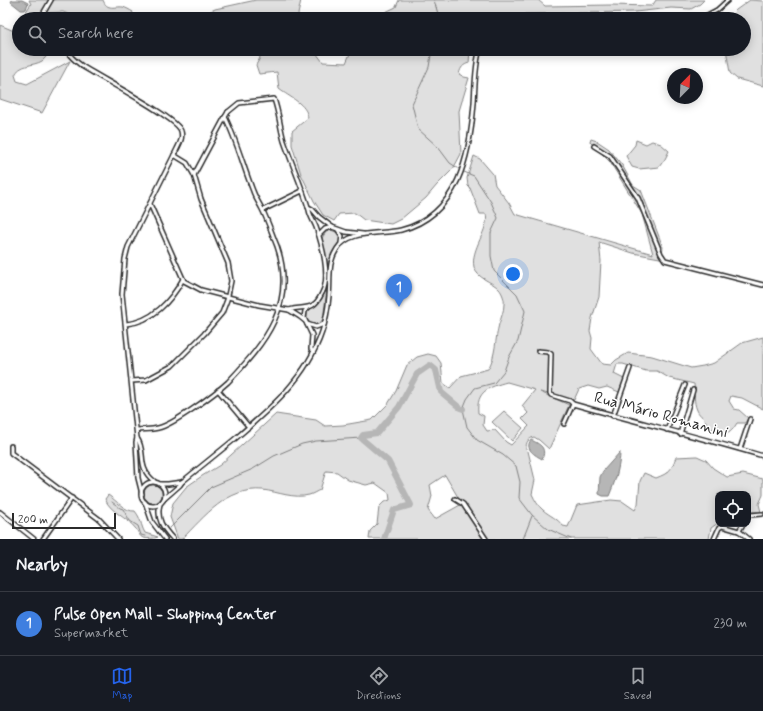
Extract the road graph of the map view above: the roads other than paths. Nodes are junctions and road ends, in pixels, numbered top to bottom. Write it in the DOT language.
graph roads {
  1 [pos="52,0"];
  2 [pos="728,0"];
  3 [pos="44,12"];
  4 [pos="714,12"];
  5 [pos="71,56"];
  6 [pos="479,56"];
  7 [pos="225,117"];
  8 [pos="594,146"];
  9 [pos="174,155"];
  10 [pos="194,175"];
  11 [pos="302,191"];
  12 [pos="150,204"];
  13 [pos="308,207"];
  14 [pos="263,210"];
  15 [pos="332,227"];
  16 [pos="336,229"];
  17 [pos="363,234"];
  18 [pos="319,236"];
  19 [pos="342,243"];
  20 [pos="183,279"];
  21 [pos="763,285"];
  22 [pos="228,297"];
  23 [pos="308,308"];
  24 [pos="280,309"];
  25 [pos="289,310"];
  26 [pos="306,323"];
  27 [pos="325,323"];
  28 [pos="126,324"];
  29 [pos="538,351"];
  30 [pos="313,352"];
  31 [pos="630,368"];
  32 [pos="132,381"];
  33 [pos="685,385"];
  34 [pos="218,390"];
  35 [pos="693,390"];
  36 [pos="573,404"];
  37 [pos="613,416"];
  38 [pos="750,419"];
  39 [pos="564,424"];
  40 [pos="249,427"];
  41 [pos="137,430"];
  42 [pos="667,430"];
  43 [pos="680,434"];
  44 [pos="138,438"];
  45 [pos="11,446"];
  46 [pos="740,449"];
  47 [pos="763,456"];
  48 [pos="155,482"];
  49 [pos="182,482"];
  50 [pos="160,484"];
  51 [pos="142,494"];
  52 [pos="72,498"];
  53 [pos="164,499"];
  54 [pos="455,500"];
  55 [pos="145,502"];
  56 [pos="160,504"];
  57 [pos="0,512"];
  58 [pos="762,514"];
  59 [pos="751,516"];
  60 [pos="741,527"];
  61 [pos="739,531"];
  62 [pos="34,539"];
  63 [pos="43,539"];
  64 [pos="118,539"];
  65 [pos="164,539"];
  66 [pos="173,539"];
  67 [pos="486,539"];
  68 [pos="714,539"];
  69 [pos="749,539"];
  1 -- 3 [label="street"];
  2 -- 4 [label="street"];
  5 -- 9 [label="street"];
  6 -- 17 [label="street"];
  7 -- 10 [label="street"];
  7 -- 11 [label="street"];
  7 -- 14 [label="street"];
  8 -- 21 [label="street"];
  9 -- 10 [label="street"];
  9 -- 12 [label="street"];
  10 -- 22 [label="street"];
  11 -- 13 [label="street"];
  11 -- 14 [label="street"];
  12 -- 20 [label="street"];
  12 -- 28 [label="street"];
  13 -- 15 [label="street"];
  13 -- 18 [label="street"];
  14 -- 24 [label="street"];
  15 -- 16 [label="street"];
  15 -- 18 [label="street"];
  16 -- 17 [label="street"];
  16 -- 19 [label="street"];
  17 -- 19 [label="street"];
  18 -- 23 [label="street"];
  19 -- 27 [label="street"];
  20 -- 22 [label="street"];
  20 -- 28 [label="street"];
  22 -- 24 [label="street"];
  22 -- 32 [label="street"];
  23 -- 25 [label="street"];
  23 -- 26 [label="street"];
  24 -- 25 [label="street"];
  24 -- 34 [label="street"];
  25 -- 26 [label="street"];
  26 -- 27 [label="street"];
  26 -- 30 [label="street"];
  27 -- 30 [label="street"];
  28 -- 32 [label="street"];
  29 -- 36 [label="street"];
  30 -- 40 [label="street"];
  31 -- 37 [label="street"];
  32 -- 41 [label="street"];
  33 -- 42 [label="street"];
  34 -- 40 [label="street"];
  34 -- 41 [label="street"];
  35 -- 43 [label="street"];
  36 -- 37 [label="street, Rua Mário Romanini"];
  36 -- 39 [label="street, Rua Mário Romanini"];
  37 -- 42 [label="street, Rua Mário Romanini"];
  38 -- 46 [label="street"];
  40 -- 49 [label="street"];
  41 -- 44 [label="street"];
  42 -- 43 [label="street, Rua Mário Romanini"];
  43 -- 46 [label="street, Rua Mário Romanini"];
  44 -- 48 [label="street"];
  44 -- 51 [label="street"];
  45 -- 52 [label="street"];
  46 -- 47 [label="street, Rua Mário Romanini"];
  48 -- 50 [label="street"];
  48 -- 51 [label="street"];
  49 -- 50 [label="street"];
  49 -- 53 [label="street"];
  50 -- 53 [label="street"];
  51 -- 55 [label="street"];
  52 -- 63 [label="street"];
  52 -- 64 [label="street"];
  53 -- 56 [label="street"];
  54 -- 67 [label="street"];
  55 -- 56 [label="street"];
  55 -- 65 [label="street"];
  56 -- 66 [label="street"];
  57 -- 62 [label="street"];
  58 -- 59 [label="street"];
  60 -- 61 [label="street"];
  61 -- 68 [label="street"];
  61 -- 69 [label="street"];
}
